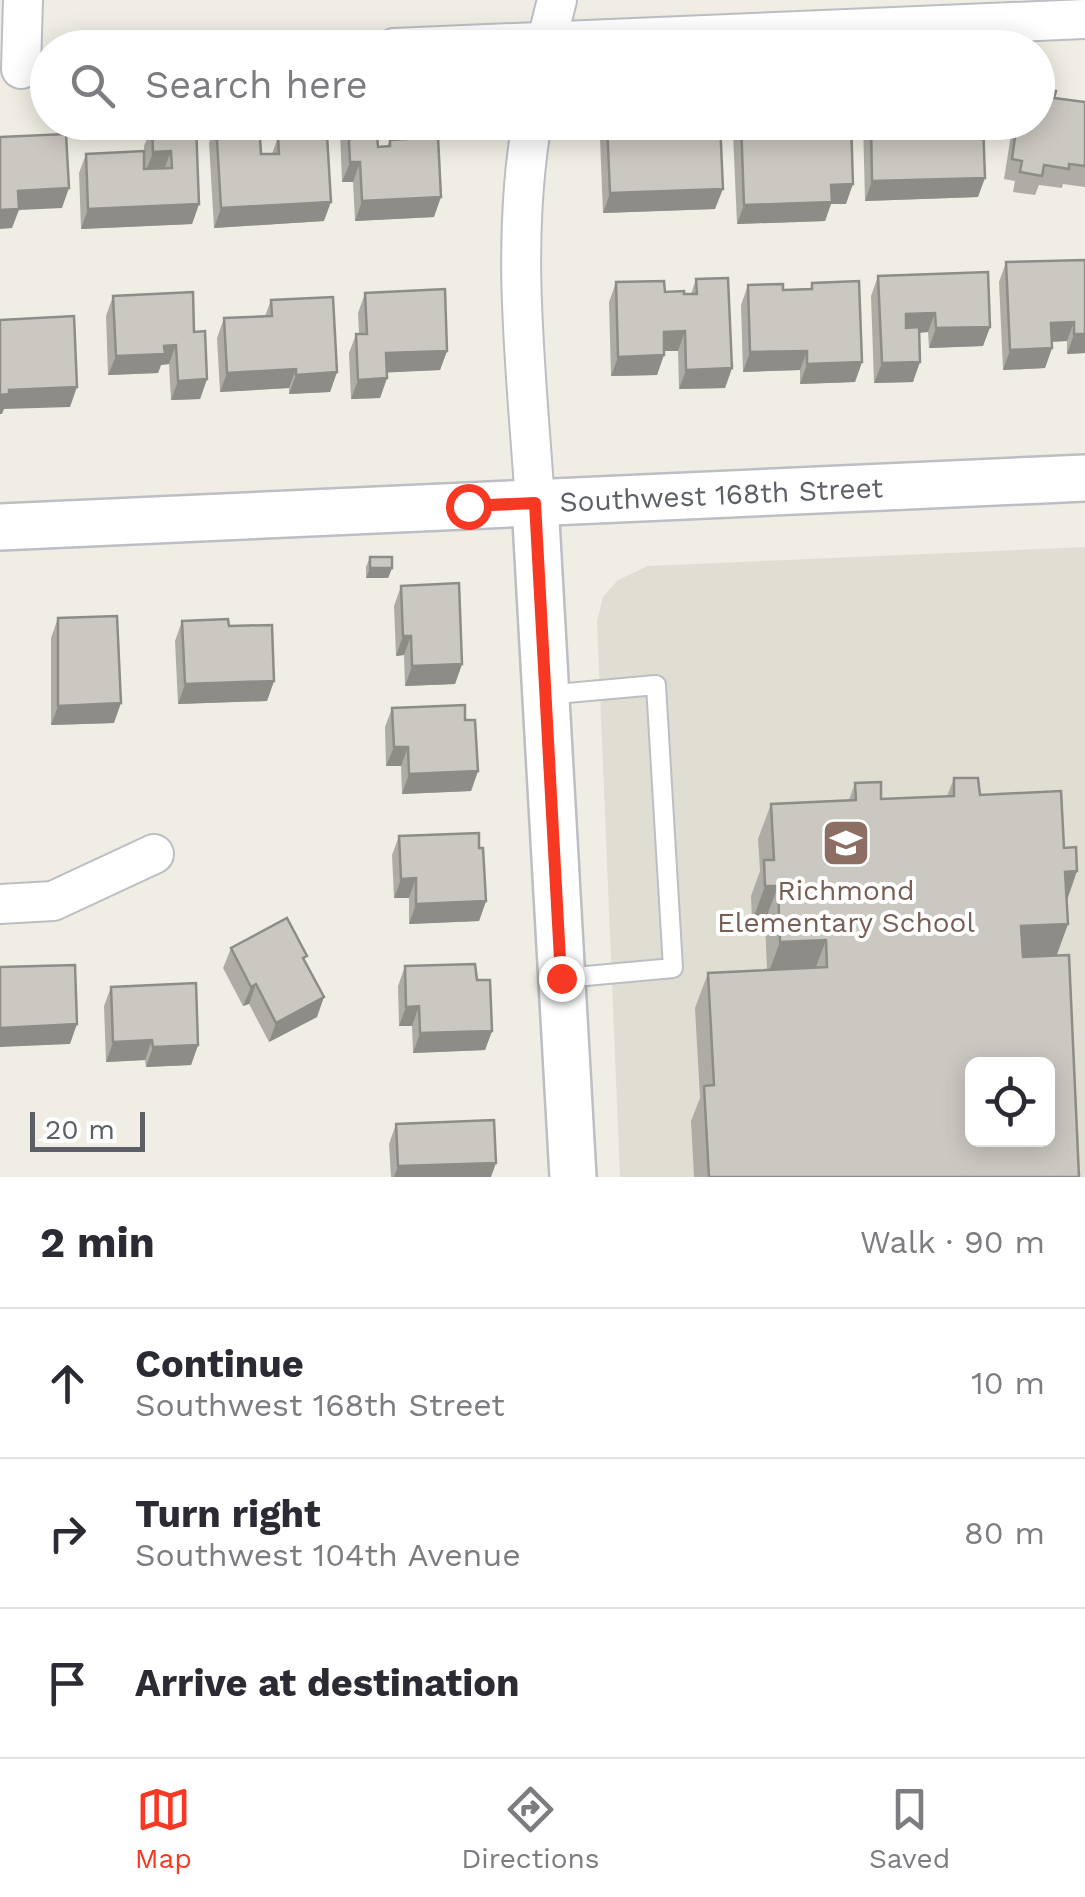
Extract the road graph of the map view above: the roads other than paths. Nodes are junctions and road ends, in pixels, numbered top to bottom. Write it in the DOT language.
graph roads {
  1 [pos="23,0"];
  2 [pos="557,0"];
  3 [pos="1030,11"];
  4 [pos="1085,19"];
  5 [pos="550,30"];
  6 [pos="751,30"];
  7 [pos="23,68"];
  8 [pos="530,140"];
  9 [pos="1085,478"];
  10 [pos="535,503"];
  11 [pos="0,527"];
  12 [pos="545,695"];
  13 [pos="154,854"];
  14 [pos="0,904"];
  15 [pos="561,978"];
  16 [pos="572,1177"];
  1 -- 7 [label="street"];
  2 -- 5 [label="street"];
  3 -- 4 [label="street"];
  3 -- 6 [label="street"];
  8 -- 10 [label="street"];
  9 -- 10 [label="street, Southwest 168th Street"];
  10 -- 11 [label="street, Southwest 168th Street"];
  10 -- 12 [label="street"];
  12 -- 15 [label="street"];
  12 -- 15 [label="lane"];
  13 -- 14 [label="street"];
  15 -- 16 [label="street"];
}
